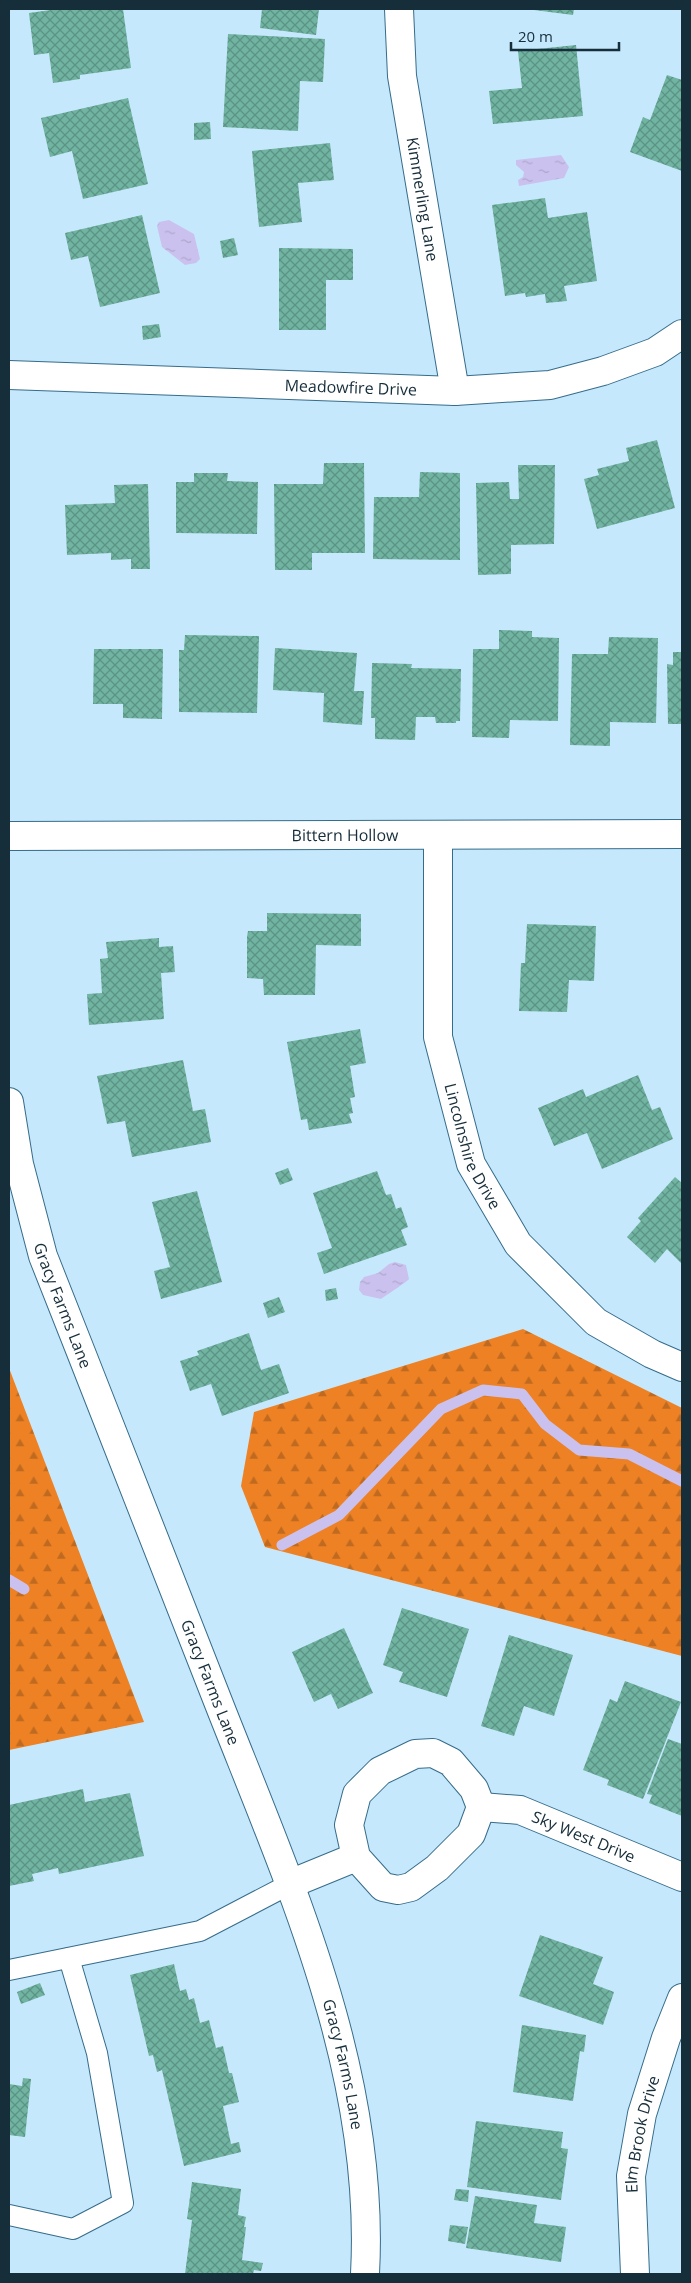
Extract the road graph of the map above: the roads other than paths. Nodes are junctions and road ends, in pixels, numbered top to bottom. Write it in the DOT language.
graph roads {
  1 [pos="399,9"];
  2 [pos="682,334"];
  3 [pos="9,375"];
  4 [pos="455,391"];
  5 [pos="682,834"];
  6 [pos="9,836"];
  7 [pos="438,836"];
  8 [pos="9,1102"];
  9 [pos="682,1367"];
  10 [pos="481,1808"];
  11 [pos="356,1857"];
  12 [pos="682,1877"];
  13 [pos="290,1884"];
  14 [pos="69,1958"];
  15 [pos="9,1970"];
  16 [pos="682,1998"];
  17 [pos="9,2215"];
  18 [pos="365,2274"];
  19 [pos="635,2274"];
  1 -- 4 [label="street, Kimmerling Lane"];
  2 -- 4 [label="street, Meadowfire Drive"];
  3 -- 4 [label="street, Meadowfire Drive"];
  5 -- 7 [label="street, Bittern Hollow"];
  6 -- 7 [label="street, Bittern Hollow"];
  7 -- 9 [label="street, Lincolnshire Drive"];
  8 -- 13 [label="street, Gracy Farms Lane"];
  10 -- 11 [label="street"];
  10 -- 11 [label="street"];
  10 -- 12 [label="street, Sky West Drive"];
  11 -- 13 [label="street"];
  13 -- 14 [label="lane"];
  13 -- 18 [label="street, Gracy Farms Lane"];
  14 -- 15 [label="lane"];
  14 -- 17 [label="lane"];
  16 -- 19 [label="street, Elm Brook Drive"];
}
